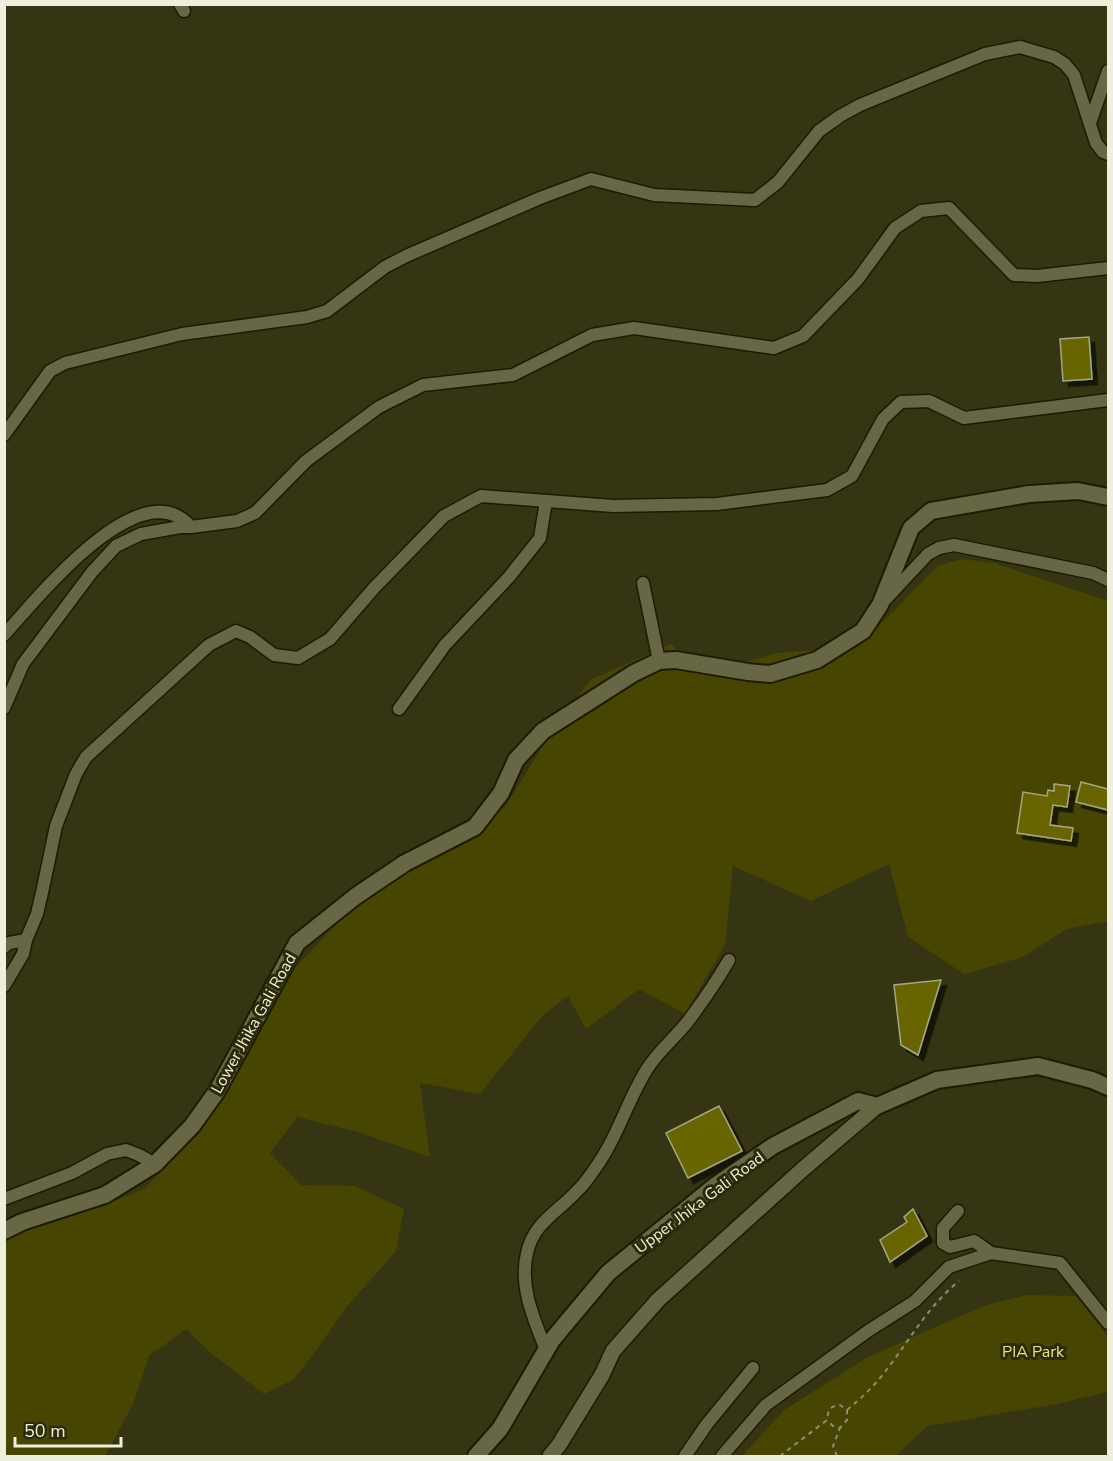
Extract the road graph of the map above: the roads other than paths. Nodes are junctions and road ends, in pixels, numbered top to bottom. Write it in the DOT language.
graph roads {
  1 [pos="1108,71"];
  2 [pos="1090,123"];
  3 [pos="1108,154"];
  4 [pos="1108,268"];
  5 [pos="1108,400"];
  6 [pos="4,435"];
  7 [pos="1108,496"];
  8 [pos="546,501"];
  9 [pos="191,527"];
  10 [pos="1108,580"];
  11 [pos="643,583"];
  12 [pos="880,605"];
  13 [pos="4,635"];
  14 [pos="659,661"];
  15 [pos="4,708"];
  16 [pos="399,709"];
  17 [pos="26,940"];
  18 [pos="4,947"];
  19 [pos="729,960"];
  20 [pos="4,986"];
  21 [pos="1108,1087"];
  22 [pos="877,1106"];
  23 [pos="155,1164"];
  24 [pos="4,1199"];
  25 [pos="958,1210"];
  26 [pos="4,1231"];
  27 [pos="991,1253"];
  28 [pos="1108,1323"];
  29 [pos="546,1350"];
  30 [pos="753,1368"];
  31 [pos="476,1456"];
  32 [pos="550,1456"];
  33 [pos="685,1456"];
  34 [pos="722,1456"];
  1 -- 2 [label="street"];
  2 -- 3 [label="street"];
  2 -- 6 [label="street"];
  4 -- 9 [label="street"];
  5 -- 8 [label="street"];
  7 -- 12 [label="main road, Lower Jhika Gali Road"];
  8 -- 16 [label="street"];
  8 -- 17 [label="street"];
  9 -- 13 [label="street"];
  9 -- 15 [label="street"];
  10 -- 12 [label="street"];
  11 -- 14 [label="street"];
  12 -- 14 [label="main road, Lower Jhika Gali Road"];
  14 -- 23 [label="main road, Lower Jhika Gali Road"];
  17 -- 18 [label="street"];
  17 -- 20 [label="street"];
  19 -- 29 [label="street"];
  21 -- 22 [label="main road, Upper Jhika Gali Road"];
  22 -- 29 [label="main road, Upper Jhika Gali Road"];
  22 -- 32 [label="street"];
  23 -- 24 [label="street"];
  23 -- 26 [label="main road, Lower Jhika Gali Road"];
  25 -- 27 [label="street"];
  27 -- 28 [label="street"];
  27 -- 34 [label="street"];
  29 -- 31 [label="main road, Upper Jhika Gali Road"];
  30 -- 33 [label="street"];
}
